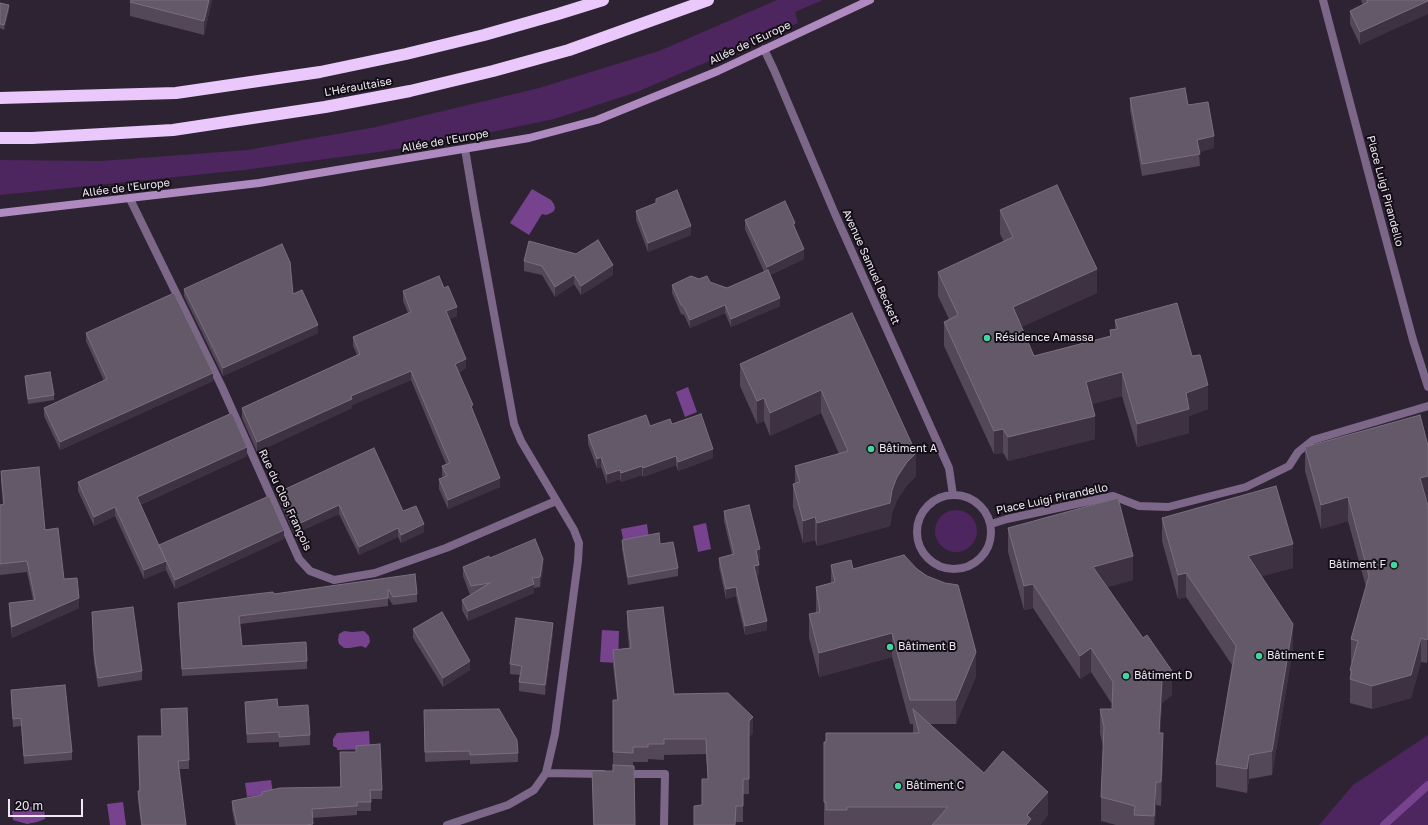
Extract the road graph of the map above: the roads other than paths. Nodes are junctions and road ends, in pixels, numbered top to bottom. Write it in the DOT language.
graph roads {
  1 [pos="603,0"];
  2 [pos="708,0"];
  3 [pos="870,0"];
  4 [pos="1323,0"];
  5 [pos="764,49"];
  6 [pos="0,98"];
  7 [pos="0,138"];
  8 [pos="465,149"];
  9 [pos="130,199"];
  10 [pos="0,213"];
  11 [pos="1428,387"];
  12 [pos="1428,406"];
  13 [pos="953,495"];
  14 [pos="556,501"];
  15 [pos="991,524"];
  16 [pos="546,773"];
  17 [pos="447,825"];
  18 [pos="664,825"];
  1 -- 6 [label="highway, L'Héraultaise"];
  2 -- 7 [label="highway, L'Héraultaise"];
  3 -- 5 [label="street, Allée de l'Europe"];
  4 -- 11 [label="street, Place Luigi Pirandello"];
  5 -- 8 [label="street, Allée de l'Europe"];
  5 -- 13 [label="street, Avenue Samuel Beckett"];
  8 -- 9 [label="street, Allée de l'Europe"];
  8 -- 14 [label="street"];
  9 -- 10 [label="street, Allée de l'Europe"];
  9 -- 14 [label="street, Rue du Clos François"];
  12 -- 15 [label="street, Place Luigi Pirandello"];
  13 -- 15 [label="street"];
  13 -- 15 [label="street"];
  14 -- 16 [label="street"];
  16 -- 17 [label="street"];
  16 -- 18 [label="street"];
}
